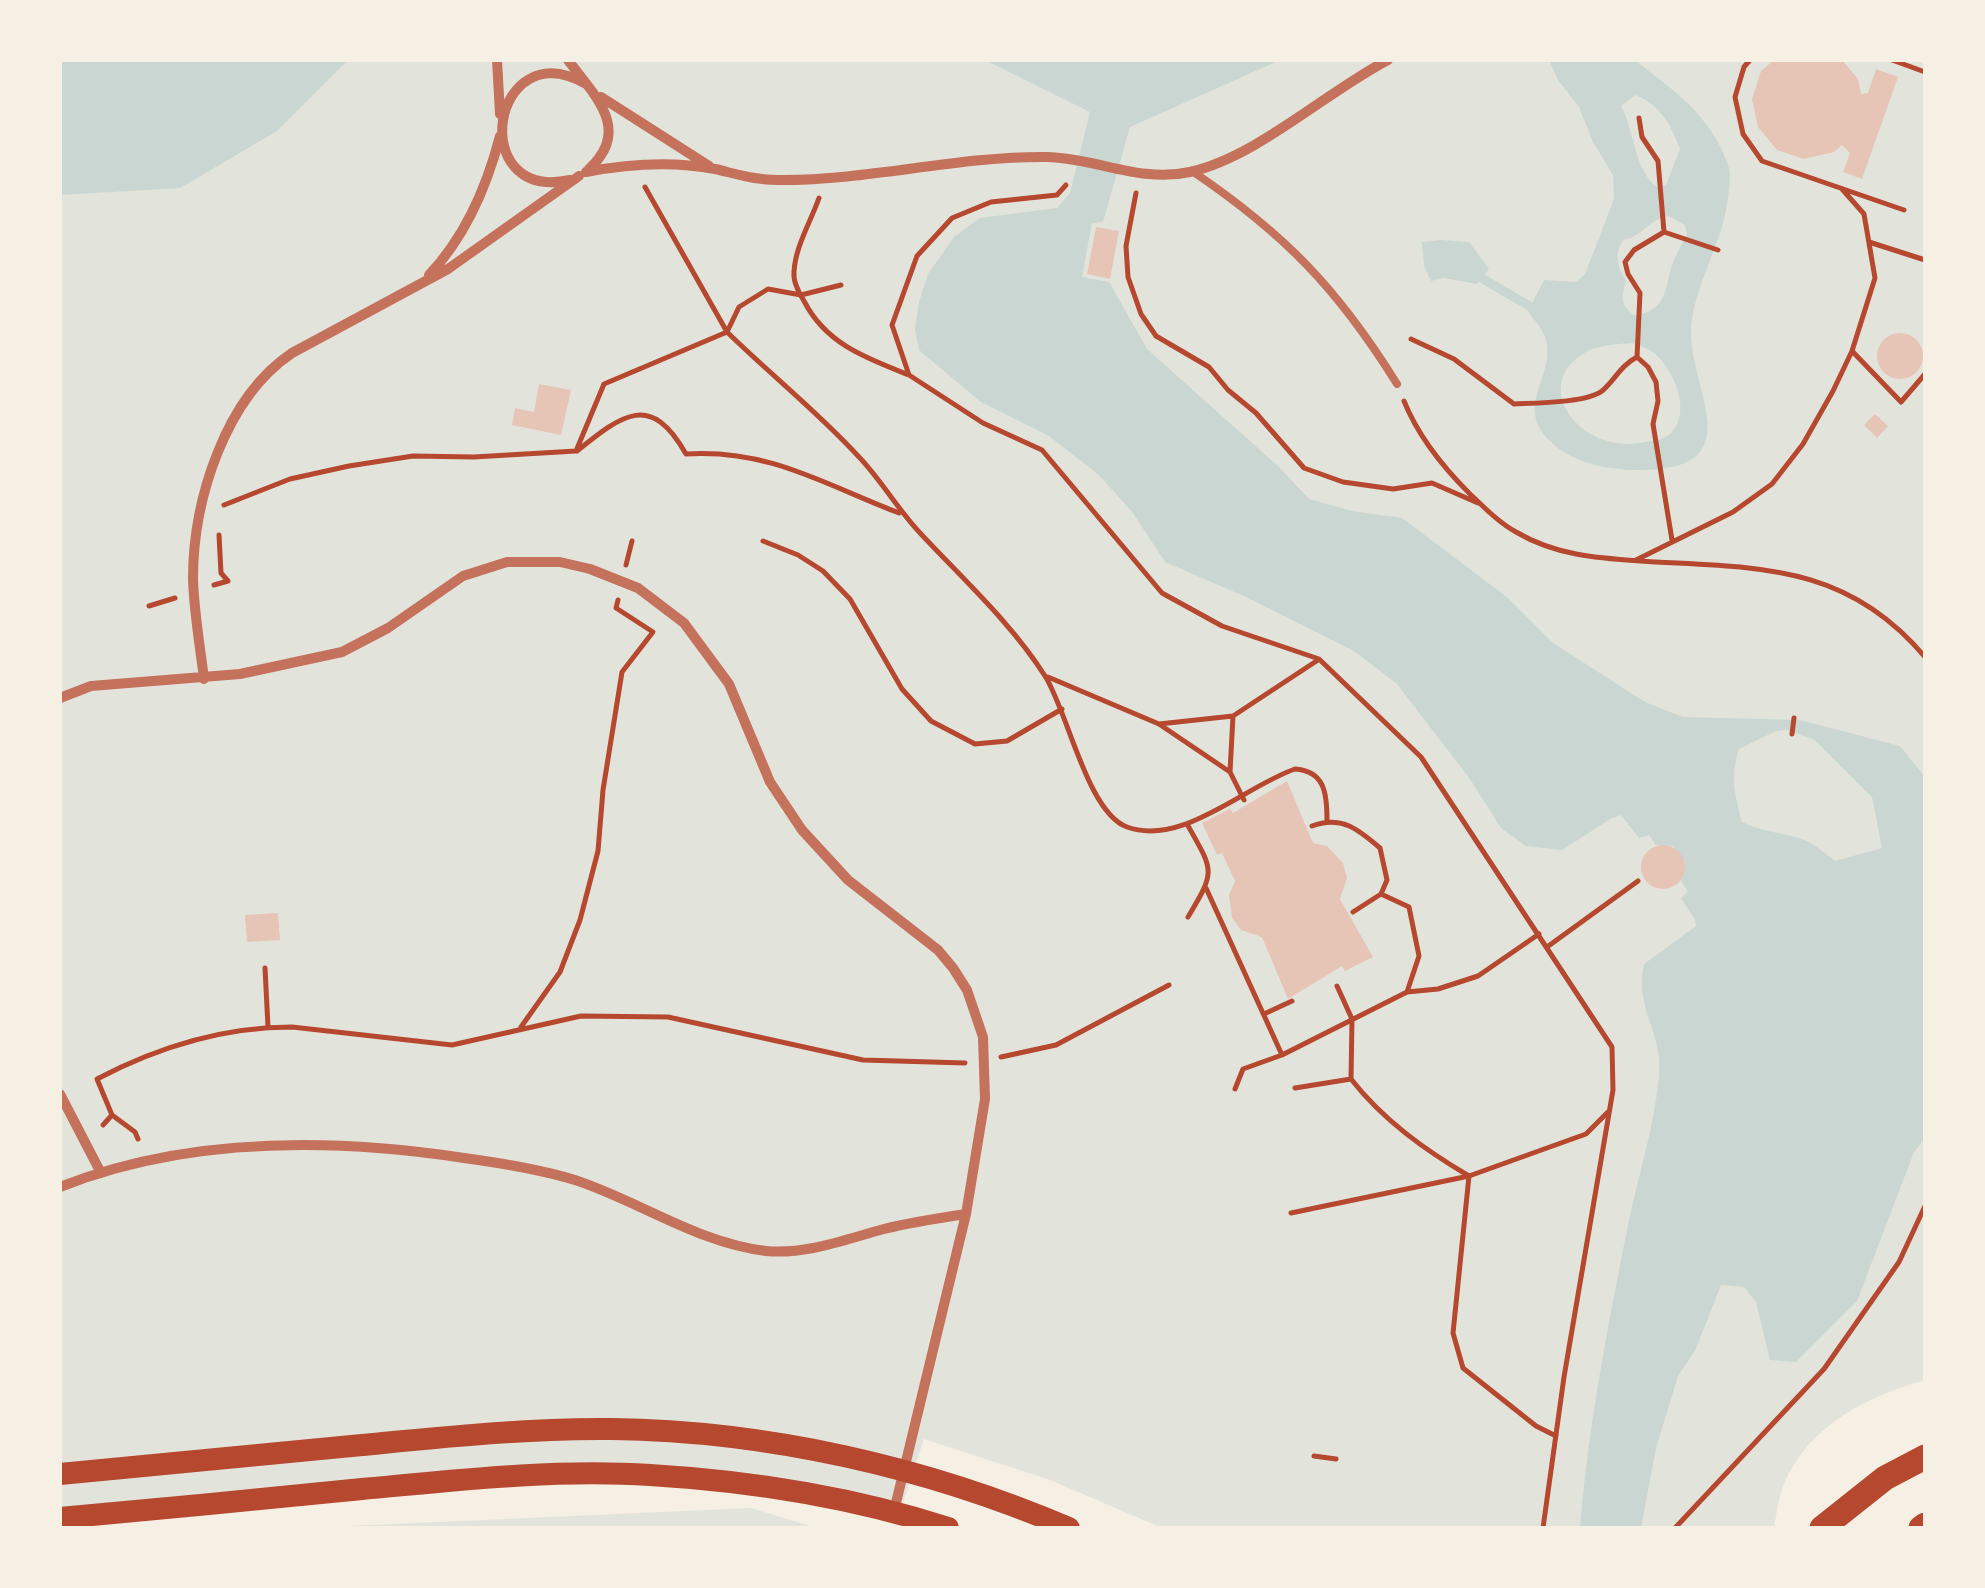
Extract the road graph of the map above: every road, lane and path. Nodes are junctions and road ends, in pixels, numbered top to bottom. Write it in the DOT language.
graph roads {
  1 [pos="497,60"];
  2 [pos="568,60"];
  3 [pos="1388,60"];
  4 [pos="1750,60"];
  5 [pos="1892,60"];
  6 [pos="1925,72"];
  7 [pos="586,84"];
  8 [pos="596,93"];
  9 [pos="1640,118"];
  10 [pos="500,127"];
  11 [pos="714,169"];
  12 [pos="1192,171"];
  13 [pos="582,174"];
  14 [pos="827,178"];
  15 [pos="1066,185"];
  16 [pos="644,187"];
  17 [pos="1842,189"];
  18 [pos="1136,193"];
  19 [pos="1904,210"];
  20 [pos="1664,232"];
  21 [pos="1869,242"];
  22 [pos="1716,249"];
  23 [pos="1925,260"];
  24 [pos="841,285"];
  25 [pos="418,287"];
  26 [pos="800,295"];
  27 [pos="727,332"];
  28 [pos="1411,339"];
  29 [pos="1852,351"];
  30 [pos="1636,358"];
  31 [pos="1925,374"];
  32 [pos="908,375"];
  33 [pos="1396,384"];
  34 [pos="576,451"];
  35 [pos="1480,504"];
  36 [pos="223,505"];
  37 [pos="902,514"];
  38 [pos="218,523"];
  39 [pos="632,541"];
  40 [pos="764,542"];
  41 [pos="1672,542"];
  42 [pos="1635,560"];
  43 [pos="623,580"];
  44 [pos="228,581"];
  45 [pos="1925,657"];
  46 [pos="1319,659"];
  47 [pos="1045,676"];
  48 [pos="204,679"];
  49 [pos="60,698"];
  50 [pos="1062,709"];
  51 [pos="1232,716"];
  52 [pos="1794,718"];
  53 [pos="1158,724"];
  54 [pos="1792,734"];
  55 [pos="1230,772"];
  56 [pos="1242,798"];
  57 [pos="1327,820"];
  58 [pos="1187,824"];
  59 [pos="1312,826"];
  60 [pos="1638,881"];
  61 [pos="1206,888"];
  62 [pos="1382,894"];
  63 [pos="1353,912"];
  64 [pos="1188,917"];
  65 [pos="1230,919"];
  66 [pos="1222,923"];
  67 [pos="1538,934"];
  68 [pos="1547,947"];
  69 [pos="264,968"];
  70 [pos="1170,985"];
  71 [pos="1337,986"];
  72 [pos="1406,992"];
  73 [pos="1292,1000"];
  74 [pos="1264,1014"];
  75 [pos="1352,1018"];
  76 [pos="268,1027"];
  77 [pos="520,1030"];
  78 [pos="1282,1055"];
  79 [pos="986,1060"];
  80 [pos="1351,1079"];
  81 [pos="1295,1088"];
  82 [pos="1235,1089"];
  83 [pos="60,1094"];
  84 [pos="1609,1111"];
  85 [pos="112,1115"];
  86 [pos="103,1125"];
  87 [pos="138,1140"];
  88 [pos="101,1173"];
  89 [pos="1470,1176"];
  90 [pos="60,1186"];
  91 [pos="1925,1206"];
  92 [pos="1291,1213"];
  93 [pos="966,1214"];
  94 [pos="1556,1436"];
  95 [pos="1314,1456"];
  96 [pos="1925,1457"];
  97 [pos="1336,1459"];
  98 [pos="904,1471"];
  99 [pos="65,1472"];
  100 [pos="894,1512"];
  101 [pos="60,1518"];
  102 [pos="1044,1523"];
  103 [pos="948,1528"];
  104 [pos="1069,1528"];
  105 [pos="1543,1528"];
  106 [pos="1675,1528"];
  107 [pos="1822,1528"];
  1 -- 10 [label="street"];
  2 -- 7 [label="street"];
  3 -- 12 [label="street"];
  4 -- 17 [label="path"];
  5 -- 6 [label="path"];
  7 -- 8 [label="street"];
  7 -- 10 [label="street"];
  8 -- 11 [label="street"];
  8 -- 13 [label="street"];
  9 -- 20 [label="path"];
  10 -- 13 [label="street"];
  10 -- 25 [label="street"];
  11 -- 13 [label="street"];
  11 -- 14 [label="street"];
  12 -- 14 [label="street"];
  12 -- 33 [label="lane"];
  13 -- 25 [label="street"];
  14 -- 26 [label="path"];
  15 -- 32 [label="path"];
  16 -- 27 [label="path"];
  17 -- 19 [label="path"];
  17 -- 21 [label="path"];
  18 -- 35 [label="path"];
  20 -- 22 [label="path"];
  20 -- 30 [label="path"];
  21 -- 23 [label="path"];
  21 -- 29 [label="path"];
  24 -- 26 [label="path"];
  25 -- 48 [label="street"];
  26 -- 27 [label="path"];
  26 -- 32 [label="path"];
  27 -- 34 [label="path"];
  27 -- 37 [label="path"];
  28 -- 30 [label="path"];
  29 -- 31 [label="path"];
  29 -- 41 [label="path"];
  30 -- 41 [label="path"];
  32 -- 46 [label="path"];
  33 -- 35 [label="path"];
  34 -- 36 [label="path"];
  34 -- 37 [label="path"];
  35 -- 42 [label="path"];
  37 -- 47 [label="path"];
  38 -- 44 [label="path"];
  39 -- 43 [label="path"];
  40 -- 50 [label="path"];
  41 -- 42 [label="path"];
  42 -- 45 [label="path"];
  43 -- 48 [label="street"];
  43 -- 77 [label="path"];
  43 -- 79 [label="street"];
  46 -- 51 [label="path"];
  46 -- 67 [label="path"];
  47 -- 50 [label="path"];
  47 -- 53 [label="path"];
  48 -- 49 [label="street"];
  50 -- 58 [label="path"];
  51 -- 53 [label="path"];
  51 -- 55 [label="path"];
  52 -- 54 [label="path"];
  53 -- 55 [label="path"];
  55 -- 56 [label="path"];
  56 -- 57 [label="path"];
  56 -- 58 [label="path"];
  57 -- 59 [label="path"];
  57 -- 62 [label="path"];
  58 -- 61 [label="path"];
  60 -- 68 [label="path"];
  61 -- 64 [label="path"];
  61 -- 66 [label="path"];
  62 -- 63 [label="path"];
  62 -- 72 [label="path"];
  65 -- 66 [label="path"];
  66 -- 74 [label="path"];
  67 -- 68 [label="path"];
  67 -- 72 [label="path"];
  68 -- 84 [label="path"];
  69 -- 76 [label="path"];
  70 -- 79 [label="path"];
  71 -- 75 [label="path"];
  72 -- 75 [label="path"];
  73 -- 74 [label="path"];
  74 -- 78 [label="path"];
  75 -- 78 [label="path"];
  75 -- 80 [label="path"];
  76 -- 77 [label="path"];
  76 -- 85 [label="path"];
  77 -- 79 [label="path"];
  78 -- 82 [label="path"];
  79 -- 93 [label="street"];
  80 -- 81 [label="path"];
  80 -- 89 [label="path"];
  83 -- 88 [label="street"];
  84 -- 89 [label="path"];
  84 -- 94 [label="path"];
  85 -- 86 [label="path"];
  85 -- 87 [label="path"];
  88 -- 90 [label="street"];
  88 -- 93 [label="street"];
  89 -- 92 [label="path"];
  89 -- 94 [label="path"];
  91 -- 106 [label="path"];
  93 -- 98 [label="street"];
  94 -- 105 [label="path"];
  95 -- 97 [label="path"];
  96 -- 107 [label="highway"];
  98 -- 99 [label="main road"];
  98 -- 100 [label="street"];
  98 -- 102 [label="main road"];
  100 -- 101 [label="main road"];
  100 -- 103 [label="main road"];
  102 -- 104 [label="main road"];
}
